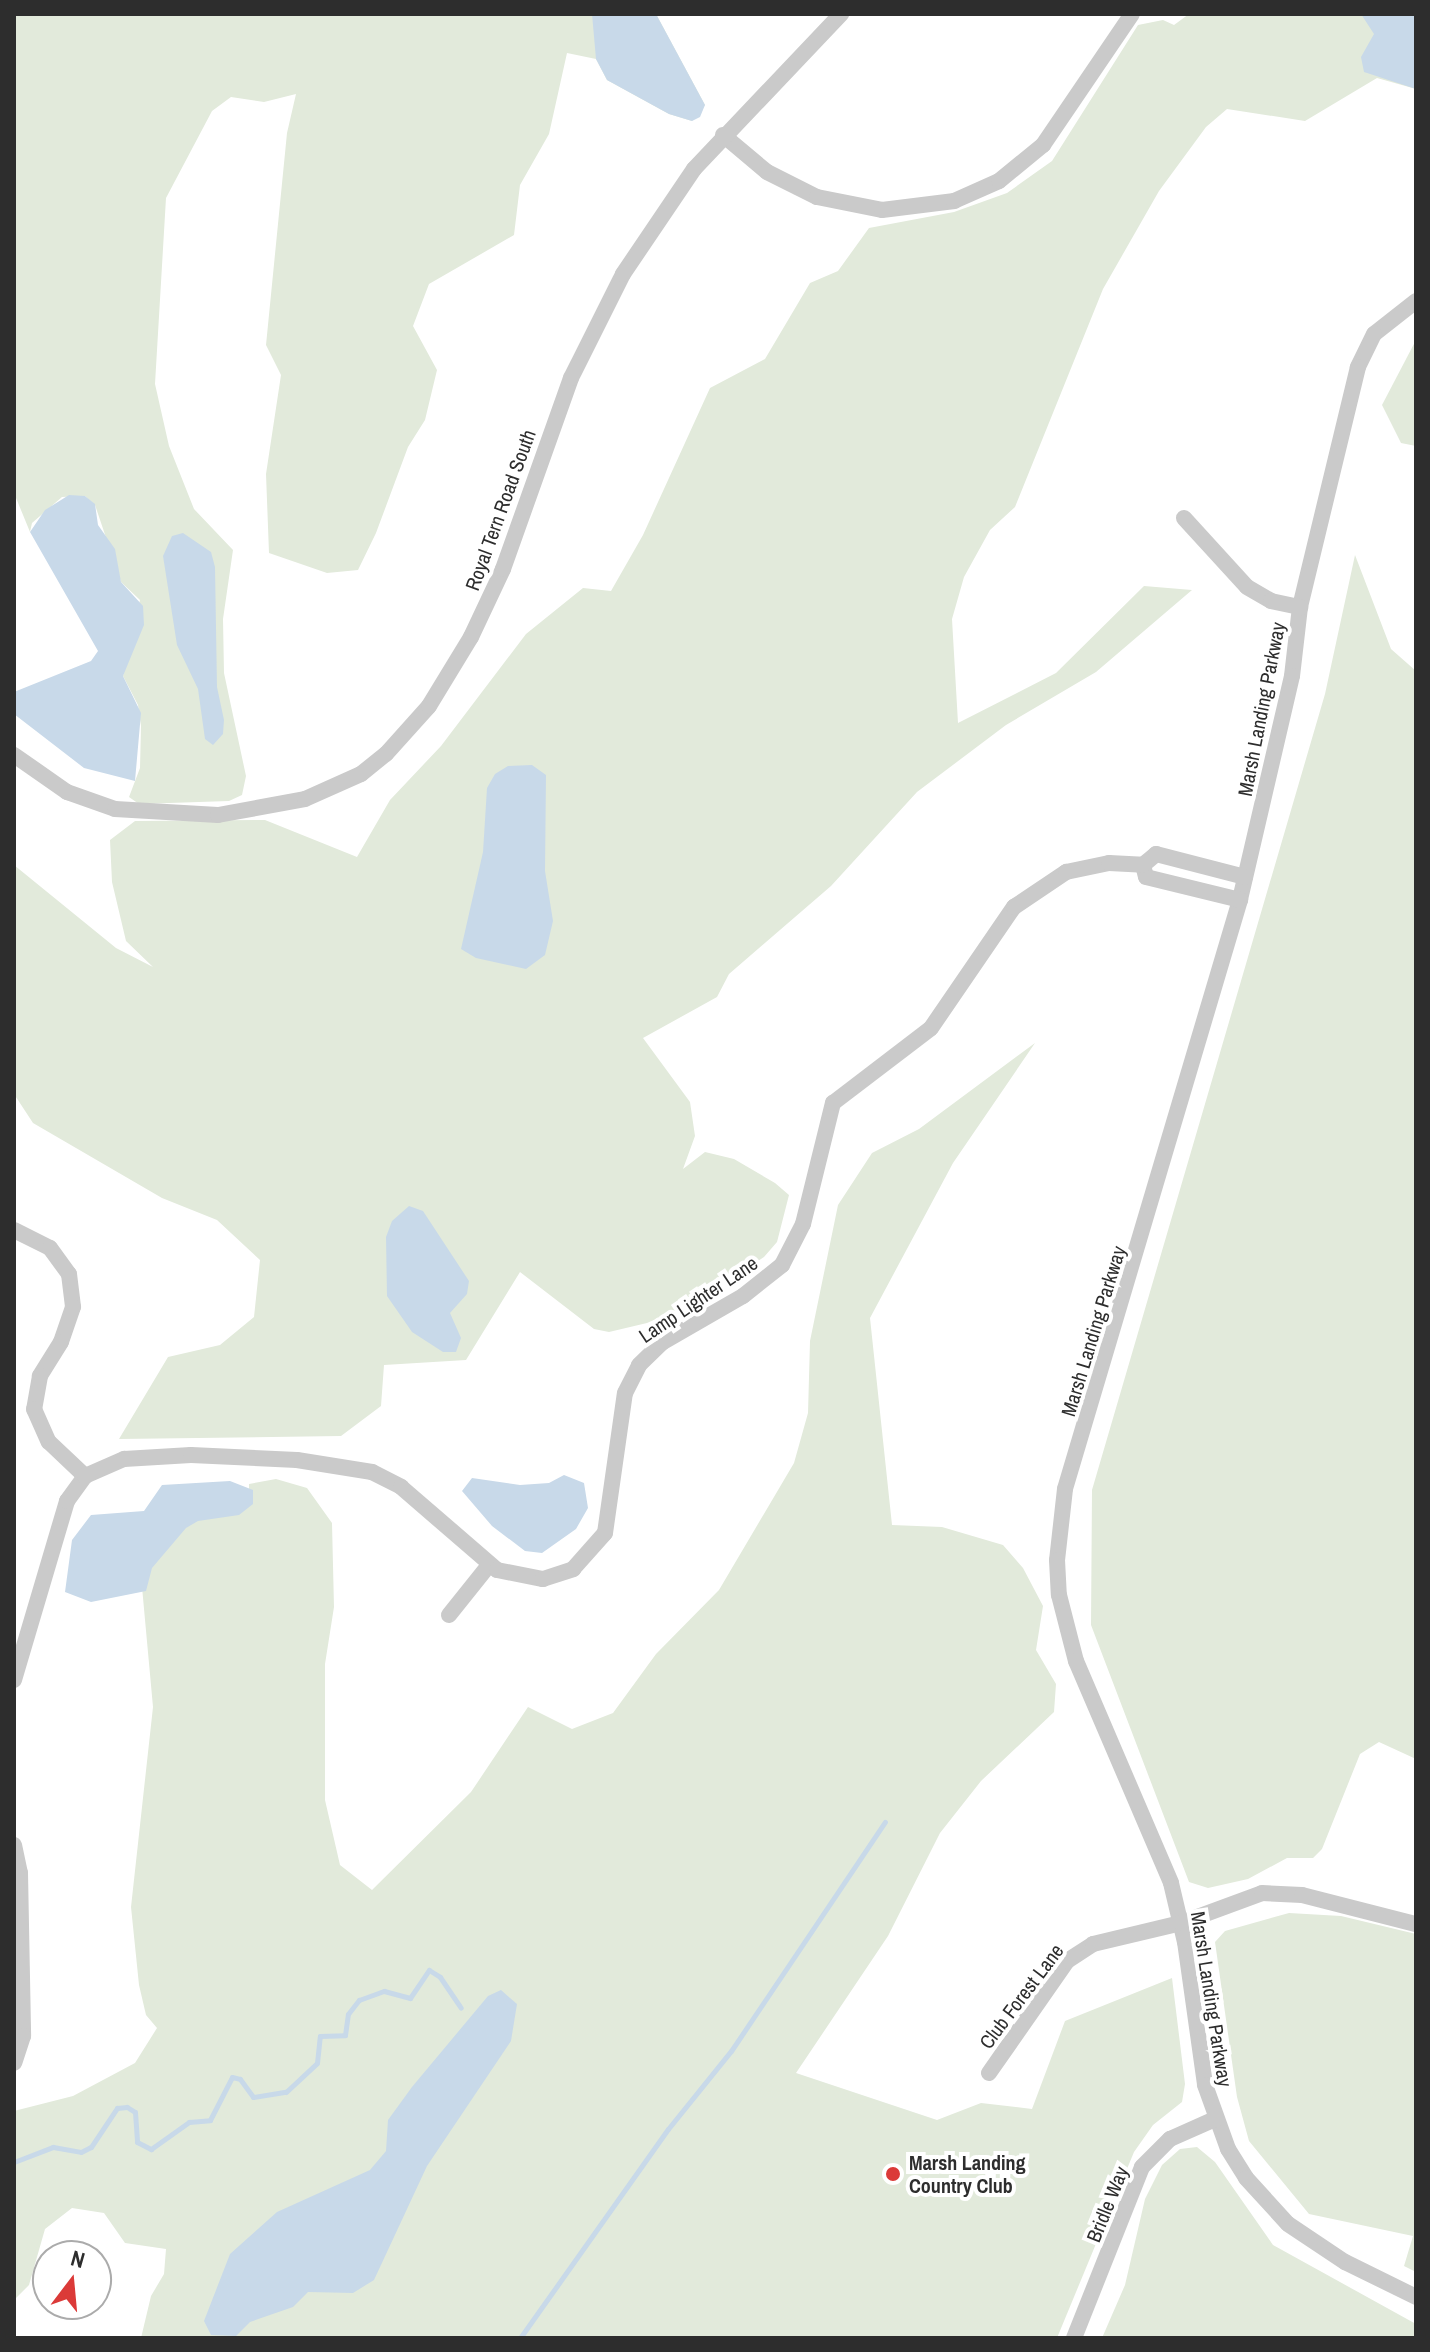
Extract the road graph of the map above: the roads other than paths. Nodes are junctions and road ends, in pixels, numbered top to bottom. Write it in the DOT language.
graph roads {
  1 [pos="841,14"];
  2 [pos="1132,14"];
  3 [pos="723,135"];
  4 [pos="1416,301"];
  5 [pos="1184,518"];
  6 [pos="1300,607"];
  7 [pos="14,755"];
  8 [pos="1191,862"];
  9 [pos="1143,865"];
  10 [pos="1245,877"];
  11 [pos="1185,886"];
  12 [pos="1240,900"];
  13 [pos="14,1230"];
  14 [pos="85,1476"];
  15 [pos="489,1565"];
  16 [pos="449,1615"];
  17 [pos="14,1680"];
  18 [pos="14,1845"];
  19 [pos="1181,1923"];
  20 [pos="1416,1924"];
  21 [pos="14,2063"];
  22 [pos="989,2073"];
  23 [pos="1215,2119"];
  24 [pos="1416,2297"];
  25 [pos="1074,2338"];
  1 -- 3 [label="street, Royal Tern Road South"];
  2 -- 3 [label="street"];
  3 -- 7 [label="street, Royal Tern Road South"];
  4 -- 6 [label="street, Marsh Landing Parkway"];
  5 -- 6 [label="street"];
  6 -- 10 [label="street, Marsh Landing Parkway"];
  8 -- 9 [label="street, Lamp Lighter Lane"];
  8 -- 10 [label="street, Lamp Lighter Lane"];
  8 -- 11 [label="street"];
  9 -- 11 [label="street"];
  9 -- 15 [label="street, Lamp Lighter Lane"];
  10 -- 12 [label="street, Marsh Landing Parkway"];
  11 -- 12 [label="street"];
  12 -- 19 [label="street, Marsh Landing Parkway"];
  13 -- 14 [label="street"];
  14 -- 15 [label="street, Lamp Lighter Lane"];
  14 -- 17 [label="street"];
  15 -- 16 [label="street"];
  18 -- 21 [label="street"];
  19 -- 20 [label="street, Club Forest Lane"];
  19 -- 22 [label="street, Club Forest Lane"];
  19 -- 23 [label="street, Marsh Landing Parkway"];
  23 -- 24 [label="street, Marsh Landing Parkway"];
  23 -- 25 [label="street, Bridle Way"];
}
